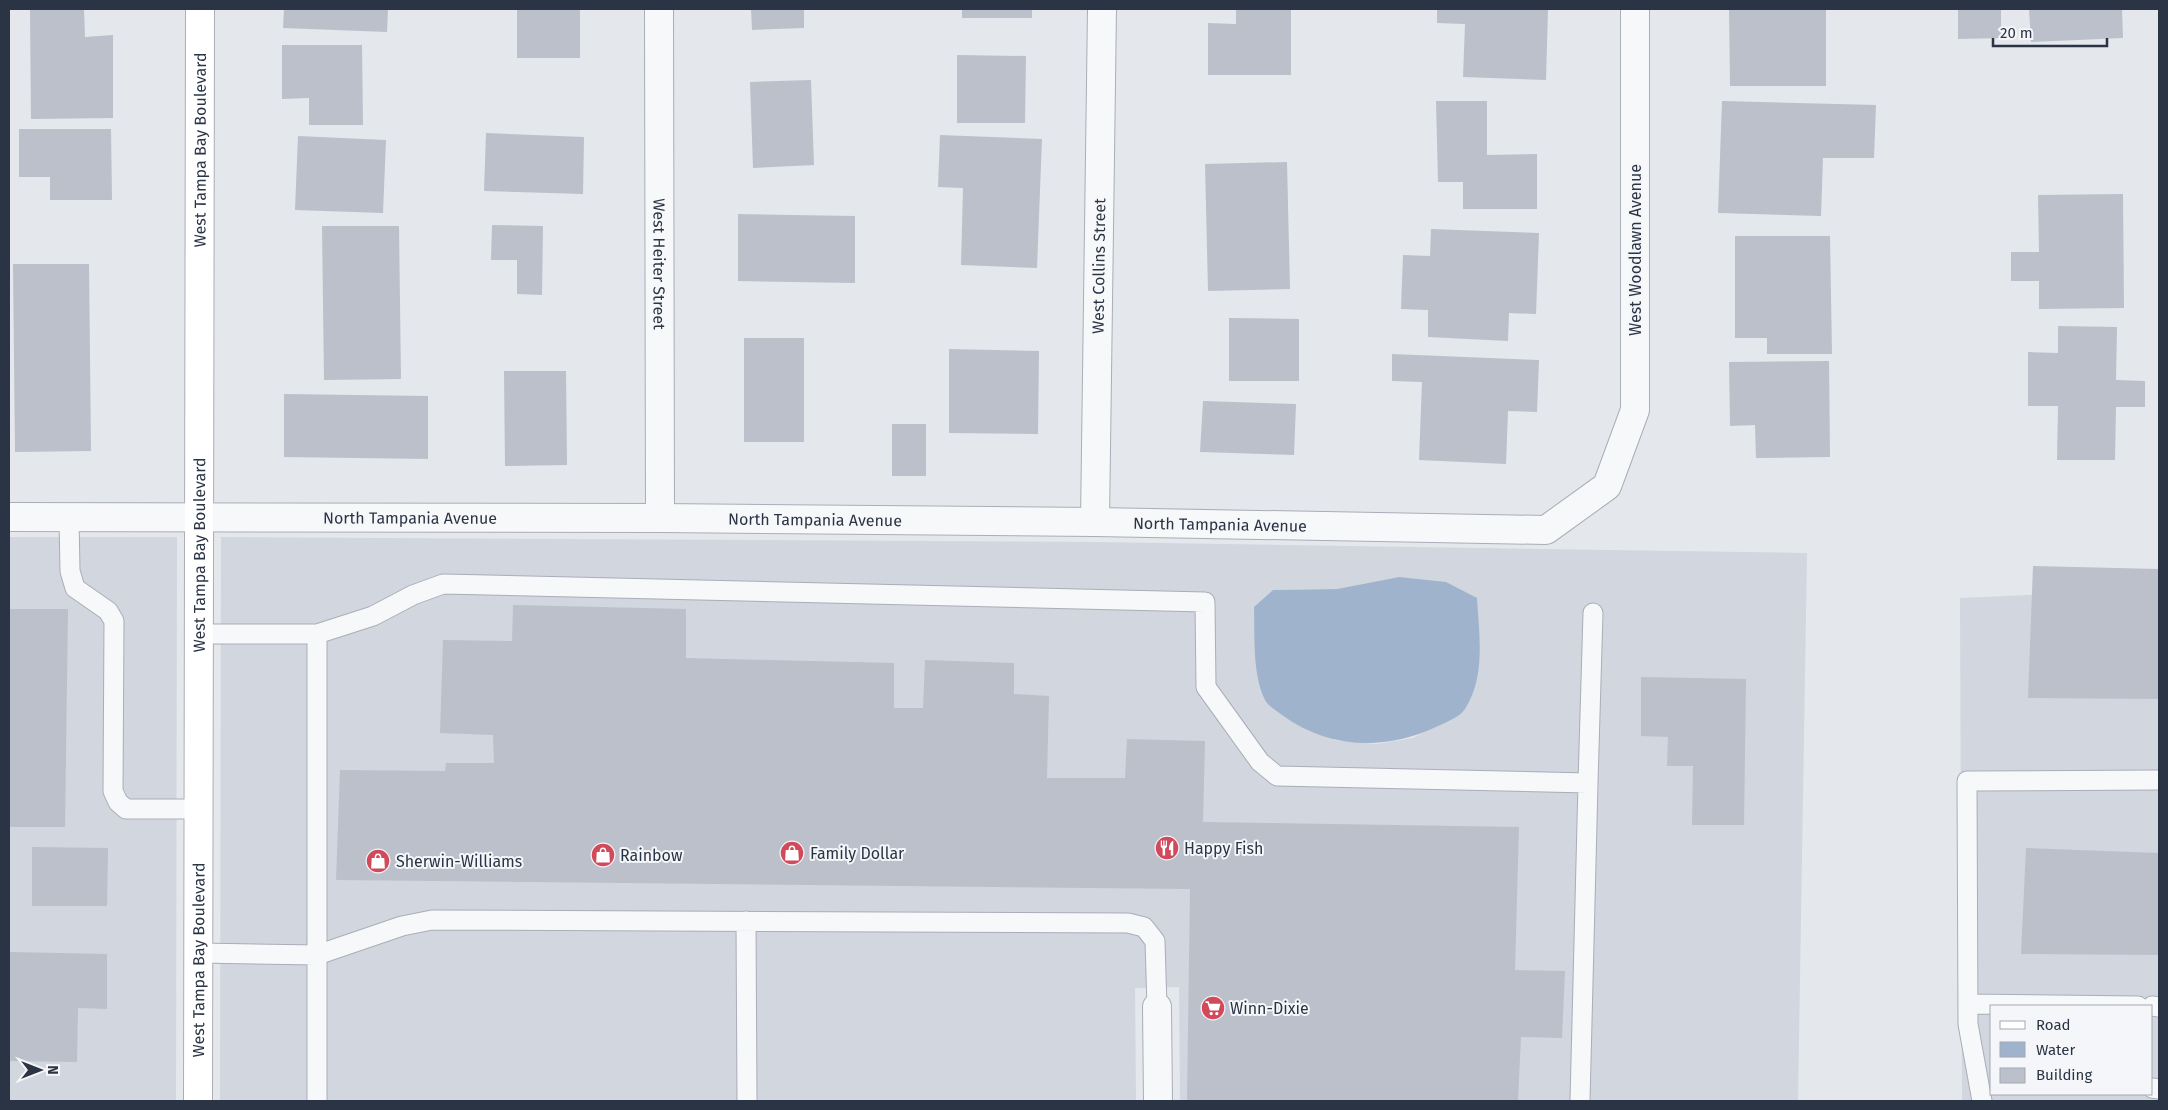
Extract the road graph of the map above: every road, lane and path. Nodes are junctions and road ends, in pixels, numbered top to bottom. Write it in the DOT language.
graph roads {
  1 [pos="200,9"];
  2 [pos="659,9"];
  3 [pos="1102,9"];
  4 [pos="1635,9"];
  5 [pos="1607,486"];
  6 [pos="9,517"];
  7 [pos="69,517"];
  8 [pos="199,517"];
  9 [pos="660,518"];
  10 [pos="1095,522"];
  11 [pos="1593,613"];
  12 [pos="199,634"];
  13 [pos="317,634"];
  14 [pos="2159,780"];
  15 [pos="1588,783"];
  16 [pos="199,808"];
  17 [pos="746,921"];
  18 [pos="198,953"];
  19 [pos="317,955"];
  20 [pos="1968,1004"];
  21 [pos="2053,1005"];
  22 [pos="1157,1006"];
  23 [pos="1984,1076"];
  24 [pos="198,1101"];
  25 [pos="317,1101"];
  26 [pos="747,1101"];
  27 [pos="1158,1101"];
  28 [pos="1580,1101"];
  29 [pos="1982,1101"];
  1 -- 8 [label="street, West Tampa Bay Boulevard"];
  2 -- 9 [label="street, West Heiter Street"];
  3 -- 10 [label="street, West Collins Street"];
  4 -- 5 [label="street, West Woodlawn Avenue"];
  5 -- 10 [label="street, North Tampania Avenue"];
  6 -- 7 [label="street, North Tampania Avenue"];
  7 -- 8 [label="street, North Tampania Avenue"];
  7 -- 16 [label="lane"];
  8 -- 9 [label="street, North Tampania Avenue"];
  8 -- 12 [label="street, West Tampa Bay Boulevard"];
  9 -- 10 [label="street, North Tampania Avenue"];
  11 -- 15 [label="lane"];
  12 -- 13 [label="lane"];
  12 -- 16 [label="street, West Tampa Bay Boulevard"];
  13 -- 15 [label="lane"];
  13 -- 19 [label="lane"];
  14 -- 20 [label="lane"];
  15 -- 28 [label="lane"];
  16 -- 18 [label="street, West Tampa Bay Boulevard"];
  17 -- 19 [label="lane"];
  17 -- 22 [label="lane"];
  17 -- 26 [label="lane"];
  18 -- 19 [label="lane"];
  18 -- 24 [label="street, West Tampa Bay Boulevard"];
  19 -- 25 [label="lane"];
  20 -- 21 [label="lane"];
  20 -- 23 [label="lane"];
  22 -- 27 [label="street"];
  23 -- 29 [label="lane"];
}
